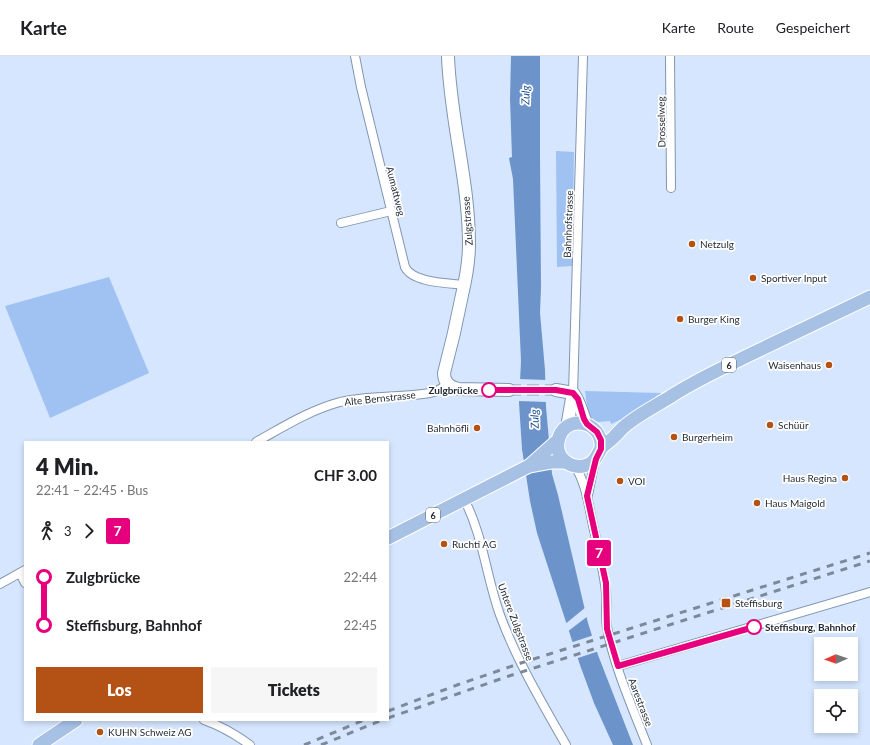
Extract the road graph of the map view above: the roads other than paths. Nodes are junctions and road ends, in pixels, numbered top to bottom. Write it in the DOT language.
graph roads {
  1 [pos="355,56"];
  2 [pos="448,56"];
  3 [pos="583,56"];
  4 [pos="670,56"];
  5 [pos="671,188"];
  6 [pos="391,211"];
  7 [pos="341,223"];
  8 [pos="464,285"];
  9 [pos="870,297"];
  10 [pos="448,384"];
  11 [pos="509,390"];
  12 [pos="556,390"];
  13 [pos="573,393"];
  14 [pos="627,424"];
  15 [pos="567,427"];
  16 [pos="591,427"];
  17 [pos="258,441"];
  18 [pos="557,442"];
  19 [pos="598,454"];
  20 [pos="566,463"];
  21 [pos="523,469"];
  22 [pos="587,496"];
  23 [pos="464,499"];
  24 [pos="389,537"];
  25 [pos="22,572"];
  26 [pos="0,584"];
  27 [pos="870,592"];
  28 [pos="618,666"];
  29 [pos="75,721"];
  30 [pos="207,721"];
  31 [pos="39,745"];
  32 [pos="250,745"];
  33 [pos="566,745"];
  34 [pos="647,745"];
  1 -- 6 [label="street, Aumattweg"];
  2 -- 8 [label="street, Zulgstrasse"];
  3 -- 13 [label="street, Bahnhofstrasse"];
  4 -- 5 [label="street, Drosselweg"];
  6 -- 7 [label="street"];
  6 -- 8 [label="street, Aumattweg"];
  8 -- 10 [label="street, Zulgstrasse"];
  9 -- 14 [label="main road, 6"];
  10 -- 11 [label="street"];
  10 -- 17 [label="street, Alte Bernstrasse"];
  12 -- 13 [label="street"];
  13 -- 15 [label="street"];
  13 -- 16 [label="street"];
  14 -- 16 [label="main road, 6"];
  14 -- 19 [label="main road, 6"];
  15 -- 16 [label="main road"];
  15 -- 18 [label="main road"];
  16 -- 19 [label="main road"];
  18 -- 20 [label="main road"];
  18 -- 21 [label="main road, 6"];
  19 -- 20 [label="main road"];
  19 -- 22 [label="street"];
  20 -- 21 [label="main road, 6"];
  20 -- 22 [label="street"];
  21 -- 23 [label="main road, 6"];
  22 -- 28 [label="street, Aarestrasse"];
  23 -- 24 [label="main road, 6"];
  23 -- 33 [label="street, Untere Zulgstrasse"];
  25 -- 26 [label="street"];
  27 -- 28 [label="street"];
  28 -- 34 [label="street, Aarestrasse"];
  29 -- 31 [label="main road"];
  30 -- 32 [label="street"];
}
